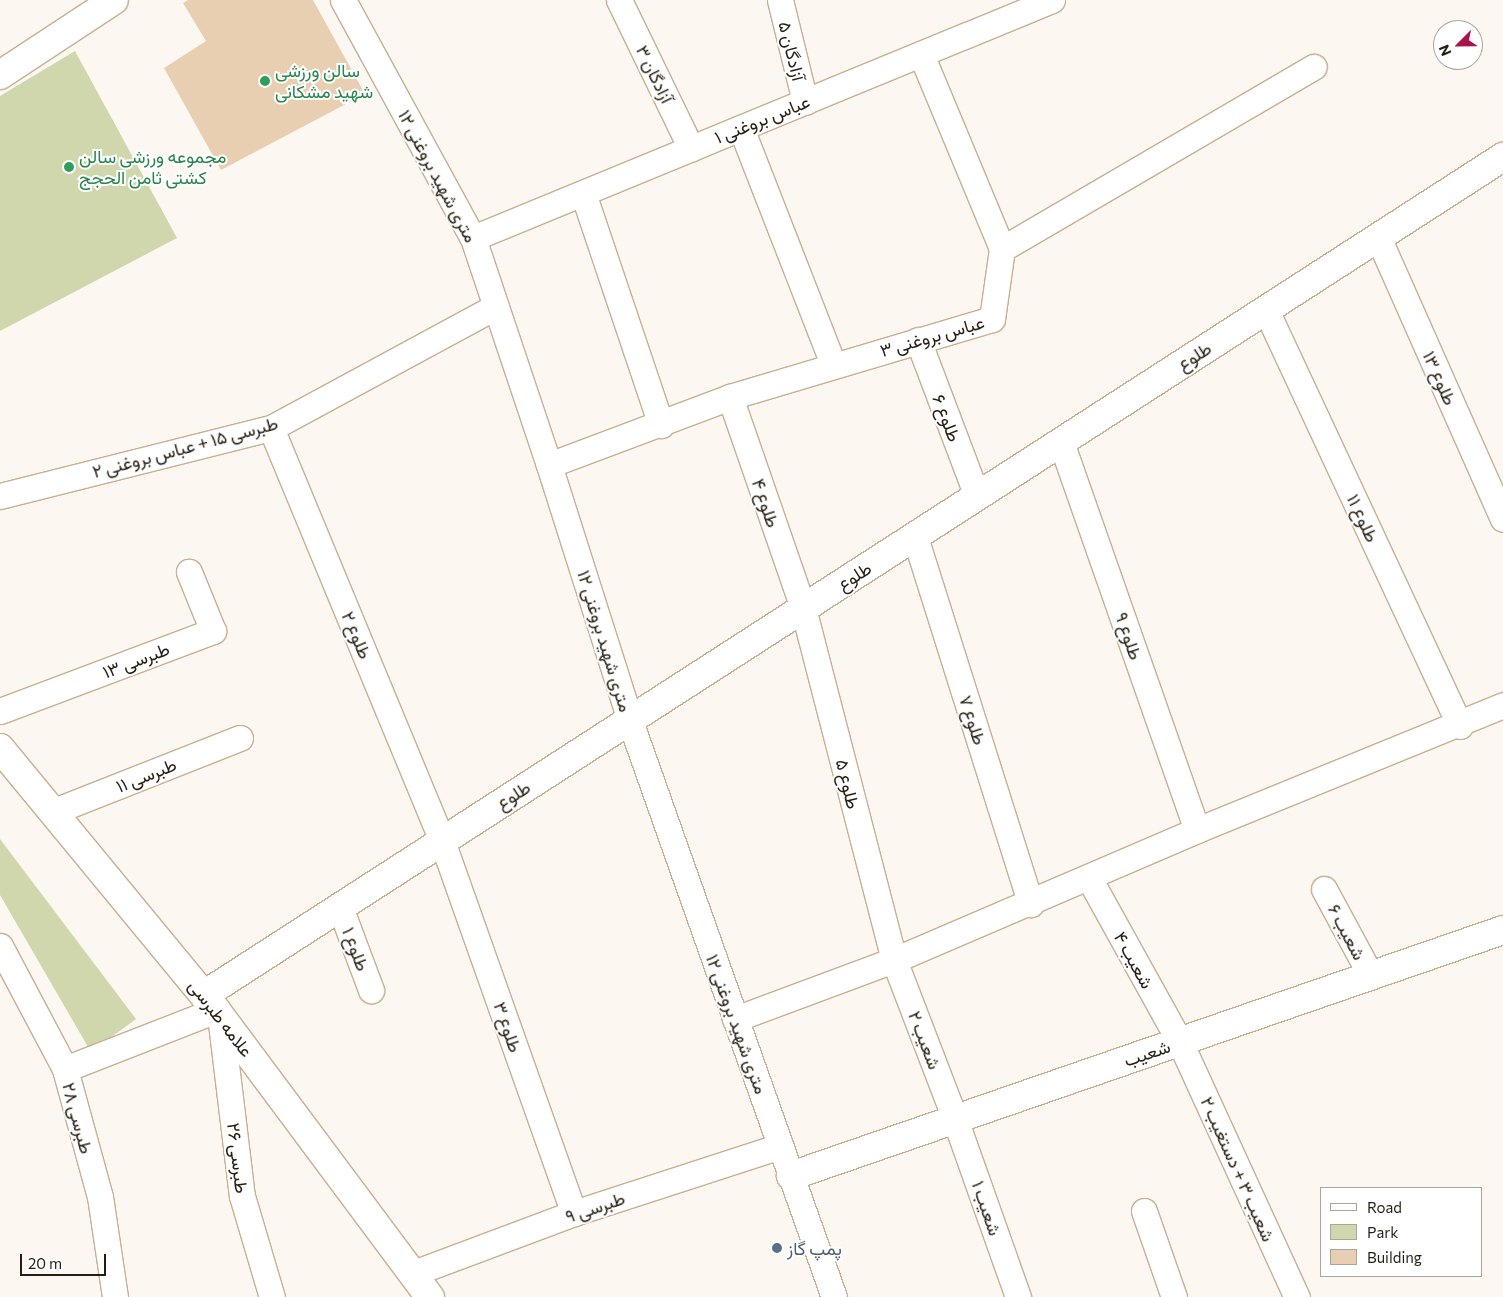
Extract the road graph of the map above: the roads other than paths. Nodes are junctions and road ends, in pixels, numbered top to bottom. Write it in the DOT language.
graph roads {
  1 [pos="114,0"];
  2 [pos="343,0"];
  3 [pos="619,0"];
  4 [pos="780,0"];
  5 [pos="1052,0"];
  6 [pos="1005,9"];
  7 [pos="921,54"];
  8 [pos="1314,67"];
  9 [pos="0,75"];
  10 [pos="805,102"];
  11 [pos="741,128"];
  12 [pos="691,148"];
  13 [pos="1503,157"];
  14 [pos="583,193"];
  15 [pos="1378,237"];
  16 [pos="473,238"];
  17 [pos="1002,249"];
  18 [pos="495,307"];
  19 [pos="1266,310"];
  20 [pos="918,340"];
  21 [pos="833,364"];
  22 [pos="730,397"];
  23 [pos="661,425"];
  24 [pos="271,428"];
  25 [pos="1062,442"];
  26 [pos="549,465"];
  27 [pos="0,496"];
  28 [pos="977,496"];
  29 [pos="1503,518"];
  30 [pos="914,537"];
  31 [pos="189,572"];
  32 [pos="803,608"];
  33 [pos="1503,706"];
  34 [pos="0,711"];
  35 [pos="630,720"];
  36 [pos="1460,726"];
  37 [pos="240,738"];
  38 [pos="0,748"];
  39 [pos="52,812"];
  40 [pos="1197,830"];
  41 [pos="442,841"];
  42 [pos="1089,878"];
  43 [pos="1324,889"];
  44 [pos="1031,904"];
  45 [pos="340,907"];
  46 [pos="1503,930"];
  47 [pos="0,946"];
  48 [pos="894,960"];
  49 [pos="1370,976"];
  50 [pos="372,990"];
  51 [pos="214,1007"];
  52 [pos="735,1019"];
  53 [pos="1180,1042"];
  54 [pos="65,1069"];
  55 [pos="955,1119"];
  56 [pos="780,1146"];
  57 [pos="791,1176"];
  58 [pos="1144,1211"];
  59 [pos="574,1214"];
  60 [pos="412,1274"];
  61 [pos="115,1297"];
  62 [pos="272,1297"];
  63 [pos="430,1297"];
  64 [pos="834,1297"];
  65 [pos="1018,1297"];
  66 [pos="1174,1297"];
  67 [pos="1296,1297"];
  1 -- 9 [label="street"];
  2 -- 16 [label="street, ۱۲ متری شهید بروغنی"];
  3 -- 12 [label="street, آزادگان ۳"];
  4 -- 10 [label="street, آزادگان ۵"];
  5 -- 6 [label="street, عباس بروغنی ۱"];
  6 -- 7 [label="street, عباس بروغنی ۱"];
  7 -- 10 [label="street, عباس بروغنی ۱"];
  7 -- 17 [label="street"];
  8 -- 17 [label="street"];
  10 -- 11 [label="street, عباس بروغنی ۱"];
  11 -- 12 [label="street, عباس بروغنی ۱"];
  11 -- 21 [label="street"];
  12 -- 14 [label="street, عباس بروغنی ۱"];
  13 -- 15 [label="street, طلوع"];
  14 -- 16 [label="street, عباس بروغنی ۱"];
  14 -- 23 [label="street"];
  15 -- 19 [label="street, طلوع"];
  15 -- 29 [label="street, طلوع ۱۳"];
  16 -- 18 [label="street, ۱۲ متری شهید بروغنی"];
  17 -- 20 [label="street, عباس بروغنی ۳"];
  18 -- 24 [label="street, طبرسی ۱۵ + عباس بروغنی ۲"];
  18 -- 26 [label="street, ۱۲ متری شهید بروغنی"];
  19 -- 25 [label="street, طلوع"];
  19 -- 36 [label="street, طلوع ۱۱"];
  20 -- 21 [label="street, عباس بروغنی ۳"];
  20 -- 28 [label="street, طلوع ۶"];
  21 -- 22 [label="street, عباس بروغنی ۳"];
  22 -- 23 [label="street, عباس بروغنی ۳"];
  22 -- 32 [label="street, طلوع ۴"];
  23 -- 26 [label="street, عباس بروغنی ۳"];
  24 -- 27 [label="street, طبرسی ۱۵ + عباس بروغنی ۲"];
  24 -- 41 [label="street, طلوع ۲"];
  25 -- 28 [label="street, طلوع"];
  25 -- 40 [label="street, طلوع ۹"];
  26 -- 35 [label="street, ۱۲ متری شهید بروغنی"];
  28 -- 30 [label="street, طلوع"];
  30 -- 32 [label="street, طلوع"];
  30 -- 44 [label="street, طلوع ۷"];
  31 -- 34 [label="street, طبرسی ۱۳"];
  32 -- 35 [label="street, طلوع"];
  32 -- 48 [label="street, طلوع ۵"];
  33 -- 36 [label="street"];
  35 -- 41 [label="street, طلوع"];
  35 -- 52 [label="street, ۱۲ متری شهید بروغنی"];
  36 -- 40 [label="street"];
  37 -- 39 [label="street, طبرسی ۱۱"];
  38 -- 39 [label="street, علامه طبرسی"];
  39 -- 51 [label="street, علامه طبرسی"];
  40 -- 42 [label="street"];
  41 -- 45 [label="street, طلوع"];
  41 -- 59 [label="street, طلوع ۳"];
  42 -- 44 [label="street"];
  42 -- 53 [label="street, شعیب ۴"];
  43 -- 49 [label="street, شعیب ۶"];
  44 -- 48 [label="street"];
  45 -- 50 [label="street, طلوع ۱"];
  45 -- 51 [label="street, طلوع"];
  46 -- 49 [label="street, شعیب"];
  47 -- 54 [label="street"];
  48 -- 52 [label="street"];
  48 -- 55 [label="street, شعیب ۲"];
  49 -- 53 [label="street, شعیب"];
  51 -- 54 [label="street, طبرسی ۲۸"];
  51 -- 60 [label="street, علامه طبرسی"];
  51 -- 62 [label="street, طبرسی ۲۶"];
  52 -- 56 [label="street, ۱۲ متری شهید بروغنی"];
  53 -- 55 [label="street, شعیب"];
  53 -- 67 [label="street, شعیب ۳ + دستغیب ۲"];
  54 -- 61 [label="street, طبرسی ۲۸"];
  55 -- 57 [label="street, شعیب"];
  55 -- 65 [label="street, شعیب ۱"];
  56 -- 57 [label="street, ۱۲ متری شهید بروغنی"];
  56 -- 59 [label="street, طبرسی ۹"];
  57 -- 64 [label="street, ۱۲ متری شهید بروغنی"];
  58 -- 66 [label="street"];
  59 -- 60 [label="street, طبرسی ۹"];
  60 -- 63 [label="street, علامه طبرسی"];
}
